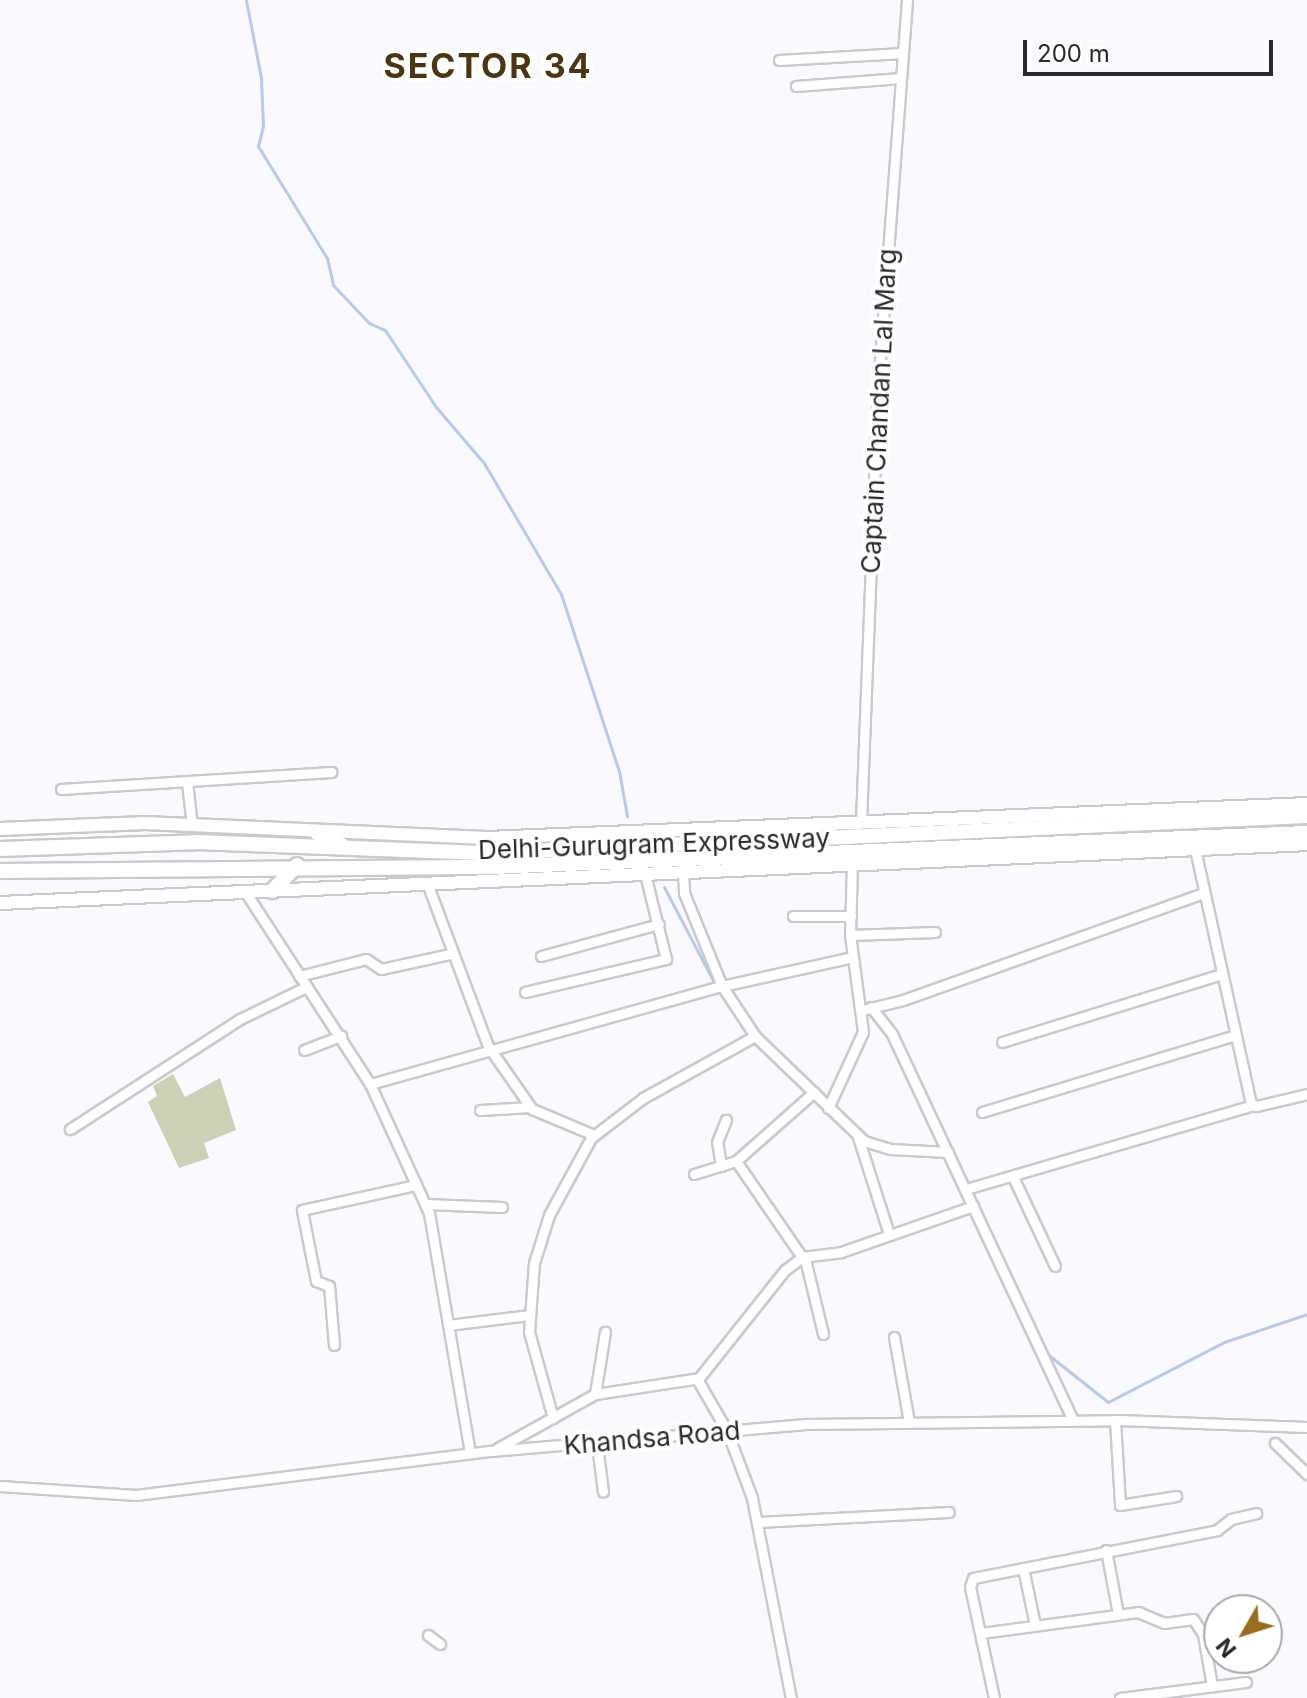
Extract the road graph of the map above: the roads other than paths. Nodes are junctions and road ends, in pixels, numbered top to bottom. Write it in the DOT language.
graph roads {
  1 [pos="909,0"];
  2 [pos="903,53"];
  3 [pos="779,60"];
  4 [pos="901,78"];
  5 [pos="796,86"];
  6 [pos="331,772"];
  7 [pos="187,782"];
  8 [pos="61,789"];
  9 [pos="1307,804"];
  10 [pos="1307,816"];
  11 [pos="861,822"];
  12 [pos="192,826"];
  13 [pos="0,829"];
  14 [pos="317,833"];
  15 [pos="1307,833"];
  16 [pos="406,836"];
  17 [pos="1307,844"];
  18 [pos="349,848"];
  19 [pos="0,849"];
  20 [pos="1195,849"];
  21 [pos="386,850"];
  22 [pos="852,864"];
  23 [pos="297,865"];
  24 [pos="705,865"];
  25 [pos="0,871"];
  26 [pos="683,872"];
  27 [pos="645,874"];
  28 [pos="427,883"];
  29 [pos="272,891"];
  30 [pos="246,893"];
  31 [pos="1204,893"];
  32 [pos="0,903"];
  33 [pos="793,916"];
  34 [pos="851,916"];
  35 [pos="659,924"];
  36 [pos="935,932"];
  37 [pos="850,935"];
  38 [pos="450,954"];
  39 [pos="541,956"];
  40 [pos="853,957"];
  41 [pos="1219,975"];
  42 [pos="299,976"];
  43 [pos="722,986"];
  44 [pos="306,987"];
  45 [pos="525,992"];
  46 [pos="866,1008"];
  47 [pos="1235,1035"];
  48 [pos="341,1036"];
  49 [pos="755,1036"];
  50 [pos="1002,1042"];
  51 [pos="304,1050"];
  52 [pos="492,1051"];
  53 [pos="370,1084"];
  54 [pos="814,1092"];
  55 [pos="1307,1094"];
  56 [pos="1253,1105"];
  57 [pos="530,1107"];
  58 [pos="828,1108"];
  59 [pos="480,1110"];
  60 [pos="982,1112"];
  61 [pos="726,1120"];
  62 [pos="70,1129"];
  63 [pos="594,1135"];
  64 [pos="858,1137"];
  65 [pos="948,1152"];
  66 [pos="736,1161"];
  67 [pos="721,1166"];
  68 [pos="694,1174"];
  69 [pos="1014,1179"];
  70 [pos="416,1185"];
  71 [pos="966,1189"];
  72 [pos="425,1204"];
  73 [pos="973,1206"];
  74 [pos="502,1207"];
  75 [pos="888,1231"];
  76 [pos="802,1257"];
  77 [pos="1055,1266"];
  78 [pos="530,1315"];
  79 [pos="448,1325"];
  80 [pos="605,1332"];
  81 [pos="823,1334"];
  82 [pos="894,1337"];
  83 [pos="334,1345"];
  84 [pos="697,1379"];
  85 [pos="595,1394"];
  86 [pos="553,1418"];
  87 [pos="1073,1420"];
  88 [pos="1115,1420"];
  89 [pos="909,1422"];
  90 [pos="1307,1427"];
  91 [pos="727,1431"];
  92 [pos="1275,1443"];
  93 [pos="597,1445"];
  94 [pos="491,1451"];
  95 [pos="470,1453"];
  96 [pos="1307,1474"];
  97 [pos="0,1486"];
  98 [pos="603,1492"];
  99 [pos="1176,1496"];
  100 [pos="949,1512"];
  101 [pos="1256,1513"];
  102 [pos="758,1522"];
  103 [pos="1106,1550"];
  104 [pos="1023,1568"];
  105 [pos="1118,1614"];
  106 [pos="1035,1625"];
  107 [pos="981,1633"];
  108 [pos="428,1635"];
  109 [pos="440,1644"];
  110 [pos="1246,1682"];
  111 [pos="1212,1686"];
  112 [pos="1133,1697"];
  113 [pos="791,1698"];
  114 [pos="994,1698"];
  115 [pos="1120,1698"];
  1 -- 2 [label="street, Captain Chandan Lal Marg"];
  2 -- 3 [label="street"];
  2 -- 4 [label="street, Captain Chandan Lal Marg"];
  4 -- 5 [label="street"];
  4 -- 11 [label="street, Captain Chandan Lal Marg"];
  6 -- 7 [label="street"];
  7 -- 8 [label="street"];
  7 -- 12 [label="street"];
  9 -- 11 [label="main road"];
  10 -- 21 [label="highway, Delhi-Gurugram Expressway"];
  11 -- 16 [label="main road"];
  12 -- 13 [label="main road"];
  12 -- 14 [label="main road"];
  14 -- 16 [label="main road"];
  14 -- 18 [label="highway"];
  15 -- 24 [label="highway, Delhi-Gurugram Expressway"];
  16 -- 21 [label="highway"];
  17 -- 20 [label="main road"];
  18 -- 19 [label="highway, Delhi-Gurugram Expressway"];
  18 -- 21 [label="highway, Delhi-Gurugram Expressway"];
  20 -- 22 [label="main road"];
  20 -- 31 [label="street"];
  22 -- 24 [label="main road"];
  22 -- 34 [label="street"];
  23 -- 24 [label="highway, Delhi-Gurugram Expressway"];
  23 -- 25 [label="highway, Delhi-Gurugram Expressway"];
  23 -- 29 [label="highway"];
  24 -- 26 [label="main road"];
  26 -- 27 [label="main road"];
  26 -- 43 [label="street"];
  27 -- 28 [label="main road"];
  27 -- 35 [label="street"];
  28 -- 29 [label="main road"];
  28 -- 38 [label="street"];
  29 -- 30 [label="main road"];
  30 -- 32 [label="main road"];
  30 -- 42 [label="street"];
  31 -- 41 [label="street"];
  31 -- 46 [label="street"];
  33 -- 34 [label="street"];
  34 -- 37 [label="street"];
  35 -- 39 [label="street"];
  35 -- 45 [label="street"];
  36 -- 37 [label="street"];
  37 -- 40 [label="street"];
  38 -- 42 [label="street"];
  38 -- 52 [label="street"];
  40 -- 43 [label="street"];
  40 -- 46 [label="street"];
  41 -- 47 [label="street"];
  41 -- 50 [label="street"];
  42 -- 44 [label="street"];
  43 -- 49 [label="street"];
  43 -- 52 [label="street"];
  44 -- 48 [label="street"];
  44 -- 62 [label="street"];
  46 -- 58 [label="street"];
  46 -- 65 [label="street"];
  47 -- 56 [label="street"];
  47 -- 60 [label="street"];
  48 -- 51 [label="street"];
  48 -- 53 [label="street"];
  49 -- 54 [label="street"];
  49 -- 63 [label="street"];
  52 -- 53 [label="street"];
  52 -- 57 [label="street"];
  53 -- 70 [label="street"];
  54 -- 58 [label="street"];
  54 -- 66 [label="street"];
  55 -- 56 [label="street"];
  56 -- 69 [label="street"];
  57 -- 59 [label="street"];
  57 -- 63 [label="street"];
  58 -- 64 [label="street"];
  61 -- 67 [label="street"];
  63 -- 78 [label="street"];
  64 -- 65 [label="street"];
  64 -- 75 [label="street"];
  65 -- 71 [label="street"];
  66 -- 67 [label="street"];
  66 -- 76 [label="street"];
  67 -- 68 [label="street"];
  69 -- 71 [label="street"];
  69 -- 77 [label="street"];
  70 -- 72 [label="street"];
  70 -- 83 [label="street"];
  71 -- 73 [label="street"];
  72 -- 74 [label="street"];
  72 -- 79 [label="street"];
  73 -- 75 [label="street"];
  73 -- 87 [label="street"];
  75 -- 76 [label="street"];
  76 -- 81 [label="street"];
  76 -- 84 [label="street"];
  78 -- 79 [label="street"];
  78 -- 86 [label="street"];
  79 -- 95 [label="street"];
  80 -- 85 [label="street"];
  82 -- 89 [label="street"];
  84 -- 85 [label="street"];
  84 -- 91 [label="street"];
  85 -- 86 [label="street"];
  86 -- 94 [label="street"];
  87 -- 88 [label="street, Khandsa Road"];
  87 -- 89 [label="street, Khandsa Road"];
  88 -- 90 [label="street, Khandsa Road"];
  88 -- 99 [label="street"];
  89 -- 91 [label="street, Khandsa Road"];
  91 -- 93 [label="street, Khandsa Road"];
  91 -- 102 [label="street"];
  92 -- 96 [label="street"];
  93 -- 94 [label="street, Khandsa Road"];
  93 -- 98 [label="street"];
  94 -- 95 [label="street, Khandsa Road"];
  95 -- 97 [label="street, Khandsa Road"];
  100 -- 102 [label="street"];
  101 -- 103 [label="street"];
  102 -- 113 [label="street"];
  103 -- 104 [label="street"];
  103 -- 105 [label="street"];
  104 -- 106 [label="street"];
  104 -- 107 [label="street"];
  105 -- 106 [label="street"];
  105 -- 111 [label="street"];
  106 -- 107 [label="street"];
  107 -- 114 [label="street"];
  108 -- 109 [label="street"];
  110 -- 111 [label="street"];
  111 -- 112 [label="street"];
  112 -- 115 [label="street"];
}
